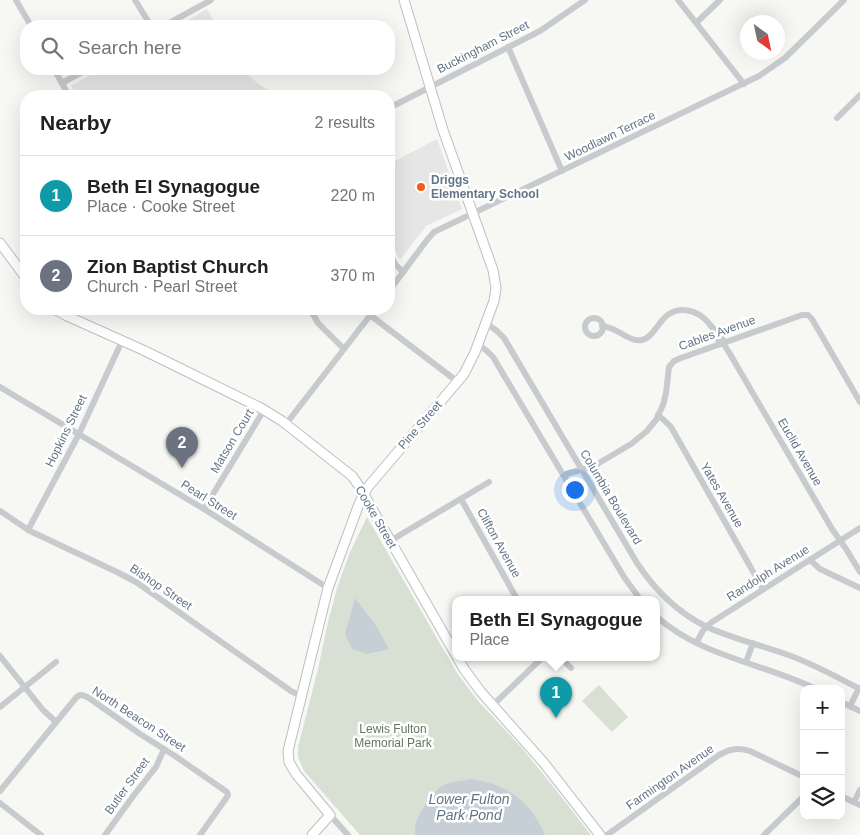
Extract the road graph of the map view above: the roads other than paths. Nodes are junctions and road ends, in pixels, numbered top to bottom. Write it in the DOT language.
graph roads {
  1 [pos="16,0"];
  2 [pos="135,0"];
  3 [pos="211,0"];
  4 [pos="404,0"];
  5 [pos="585,0"];
  6 [pos="678,0"];
  7 [pos="720,0"];
  8 [pos="844,0"];
  9 [pos="27,20"];
  10 [pos="147,20"];
  11 [pos="175,20"];
  12 [pos="697,22"];
  13 [pos="508,47"];
  14 [pos="57,75"];
  15 [pos="78,75"];
  16 [pos="62,84"];
  17 [pos="744,84"];
  18 [pos="430,86"];
  19 [pos="66,90"];
  20 [pos="860,95"];
  21 [pos="395,105"];
  22 [pos="837,118"];
  23 [pos="562,171"];
  24 [pos="473,214"];
  25 [pos="0,243"];
  26 [pos="395,264"];
  27 [pos="20,270"];
  28 [pos="402,272"];
  29 [pos="395,282"];
  30 [pos="65,315"];
  31 [pos="313,315"];
  32 [pos="370,315"];
  33 [pos="486,323"];
  34 [pos="602,326"];
  35 [pos="122,341"];
  36 [pos="723,343"];
  37 [pos="478,344"];
  38 [pos="344,349"];
  39 [pos="458,382"];
  40 [pos="0,387"];
  41 [pos="860,402"];
  42 [pos="264,410"];
  43 [pos="658,415"];
  44 [pos="286,424"];
  45 [pos="79,434"];
  46 [pos="582,470"];
  47 [pos="563,475"];
  48 [pos="489,482"];
  49 [pos="364,494"];
  50 [pos="461,499"];
  51 [pos="204,509"];
  52 [pos="0,511"];
  53 [pos="860,528"];
  54 [pos="28,530"];
  55 [pos="390,541"];
  56 [pos="840,541"];
  57 [pos="810,560"];
  58 [pos="860,572"];
  59 [pos="328,588"];
  60 [pos="860,588"];
  61 [pos="764,590"];
  62 [pos="515,596"];
  63 [pos="638,596"];
  64 [pos="660,619"];
  65 [pos="706,627"];
  66 [pos="696,643"];
  67 [pos="752,643"];
  68 [pos="452,650"];
  69 [pos="0,656"];
  70 [pos="458,661"];
  71 [pos="539,661"];
  72 [pos="564,661"];
  73 [pos="56,662"];
  74 [pos="746,662"];
  75 [pos="571,668"];
  76 [pos="806,685"];
  77 [pos="25,687"];
  78 [pos="860,688"];
  79 [pos="301,696"];
  80 [pos="845,704"];
  81 [pos="493,705"];
  82 [pos="850,706"];
  83 [pos="0,707"];
  84 [pos="860,711"];
  85 [pos="56,722"];
  86 [pos="164,749"];
  87 [pos="800,775"];
  88 [pos="860,790"];
  89 [pos="0,791"];
  90 [pos="845,798"];
  91 [pos="800,800"];
  92 [pos="0,802"];
  93 [pos="857,804"];
  94 [pos="330,814"];
  95 [pos="40,835"];
  96 [pos="105,835"];
  97 [pos="200,835"];
  98 [pos="312,835"];
  99 [pos="348,835"];
  100 [pos="600,835"];
  101 [pos="607,835"];
  102 [pos="764,835"];
  1 -- 9 [label="street"];
  2 -- 10 [label="street"];
  3 -- 11 [label="street"];
  4 -- 18 [label="street, Pine Street"];
  5 -- 13 [label="street, Buckingham Street"];
  6 -- 12 [label="street"];
  7 -- 12 [label="street"];
  8 -- 17 [label="street, Woodlawn Terrace"];
  12 -- 17 [label="street"];
  13 -- 18 [label="street, Buckingham Street"];
  13 -- 23 [label="street"];
  14 -- 16 [label="street"];
  15 -- 16 [label="street"];
  16 -- 19 [label="street"];
  17 -- 23 [label="street, Woodlawn Terrace"];
  18 -- 21 [label="street, Buckingham Street"];
  18 -- 24 [label="street, Pine Street"];
  20 -- 22 [label="street"];
  23 -- 24 [label="street, Woodlawn Terrace"];
  24 -- 28 [label="street, Woodlawn Terrace"];
  24 -- 33 [label="street, Pine Street"];
  25 -- 27 [label="street"];
  26 -- 28 [label="street"];
  28 -- 29 [label="street, Woodlawn Terrace"];
  30 -- 35 [label="street, Cooke Street"];
  31 -- 38 [label="street"];
  32 -- 38 [label="street"];
  32 -- 39 [label="street"];
  33 -- 37 [label="street, Pine Street"];
  33 -- 46 [label="street, Columbia Boulevard"];
  34 -- 36 [label="street, Euclid Avenue"];
  35 -- 42 [label="street, Cooke Street"];
  35 -- 45 [label="street, Hopkins Street"];
  36 -- 41 [label="street, Cables Avenue"];
  36 -- 43 [label="street, Cables Avenue"];
  36 -- 56 [label="street, Euclid Avenue"];
  37 -- 39 [label="street, Pine Street"];
  37 -- 47 [label="street"];
  38 -- 44 [label="street"];
  39 -- 49 [label="street, Pine Street"];
  40 -- 45 [label="street, Pearl Street"];
  42 -- 44 [label="street, Cooke Street"];
  42 -- 51 [label="street, Matson Court"];
  43 -- 46 [label="street, Cables Avenue"];
  43 -- 61 [label="street, Yates Avenue"];
  44 -- 49 [label="street, Cooke Street"];
  45 -- 51 [label="street, Pearl Street"];
  45 -- 54 [label="street, Hopkins Street"];
  46 -- 47 [label="street, Cables Avenue"];
  46 -- 65 [label="street, Columbia Boulevard"];
  47 -- 63 [label="street"];
  48 -- 50 [label="street"];
  49 -- 55 [label="street, Cooke Street"];
  49 -- 59 [label="street, Pine Street"];
  50 -- 55 [label="street"];
  50 -- 62 [label="street, Clifton Avenue"];
  51 -- 59 [label="street, Pearl Street"];
  52 -- 54 [label="street, Bishop Street"];
  53 -- 56 [label="street, Randolph Avenue"];
  54 -- 79 [label="street, Bishop Street"];
  55 -- 68 [label="street, Cooke Street"];
  56 -- 57 [label="street, Randolph Avenue"];
  56 -- 58 [label="street, Euclid Avenue"];
  57 -- 60 [label="street"];
  57 -- 61 [label="street, Randolph Avenue"];
  59 -- 79 [label="street, Pine Street"];
  61 -- 65 [label="street, Randolph Avenue"];
  64 -- 66 [label="street"];
  65 -- 66 [label="street, Randolph Avenue"];
  65 -- 67 [label="street, Columbia Boulevard"];
  66 -- 74 [label="street"];
  67 -- 74 [label="street"];
  67 -- 78 [label="street, Columbia Boulevard"];
  69 -- 77 [label="street"];
  70 -- 81 [label="street, Cooke Street"];
  71 -- 81 [label="street"];
  72 -- 75 [label="street"];
  73 -- 77 [label="street"];
  74 -- 76 [label="street"];
  77 -- 83 [label="street"];
  77 -- 85 [label="street"];
  78 -- 82 [label="street, Columbia Boulevard"];
  79 -- 94 [label="street, Pine Street"];
  80 -- 82 [label="street"];
  81 -- 100 [label="street, Cooke Street"];
  82 -- 84 [label="street"];
  85 -- 86 [label="street, North Beacon Street"];
  85 -- 89 [label="street"];
  86 -- 96 [label="street, Butler Street"];
  86 -- 97 [label="street, North Beacon Street"];
  87 -- 101 [label="street, Farmington Avenue"];
  88 -- 93 [label="street"];
  90 -- 93 [label="street"];
  91 -- 102 [label="street"];
  92 -- 95 [label="street"];
  94 -- 98 [label="street"];
  94 -- 99 [label="street, Pine Street"];
}
